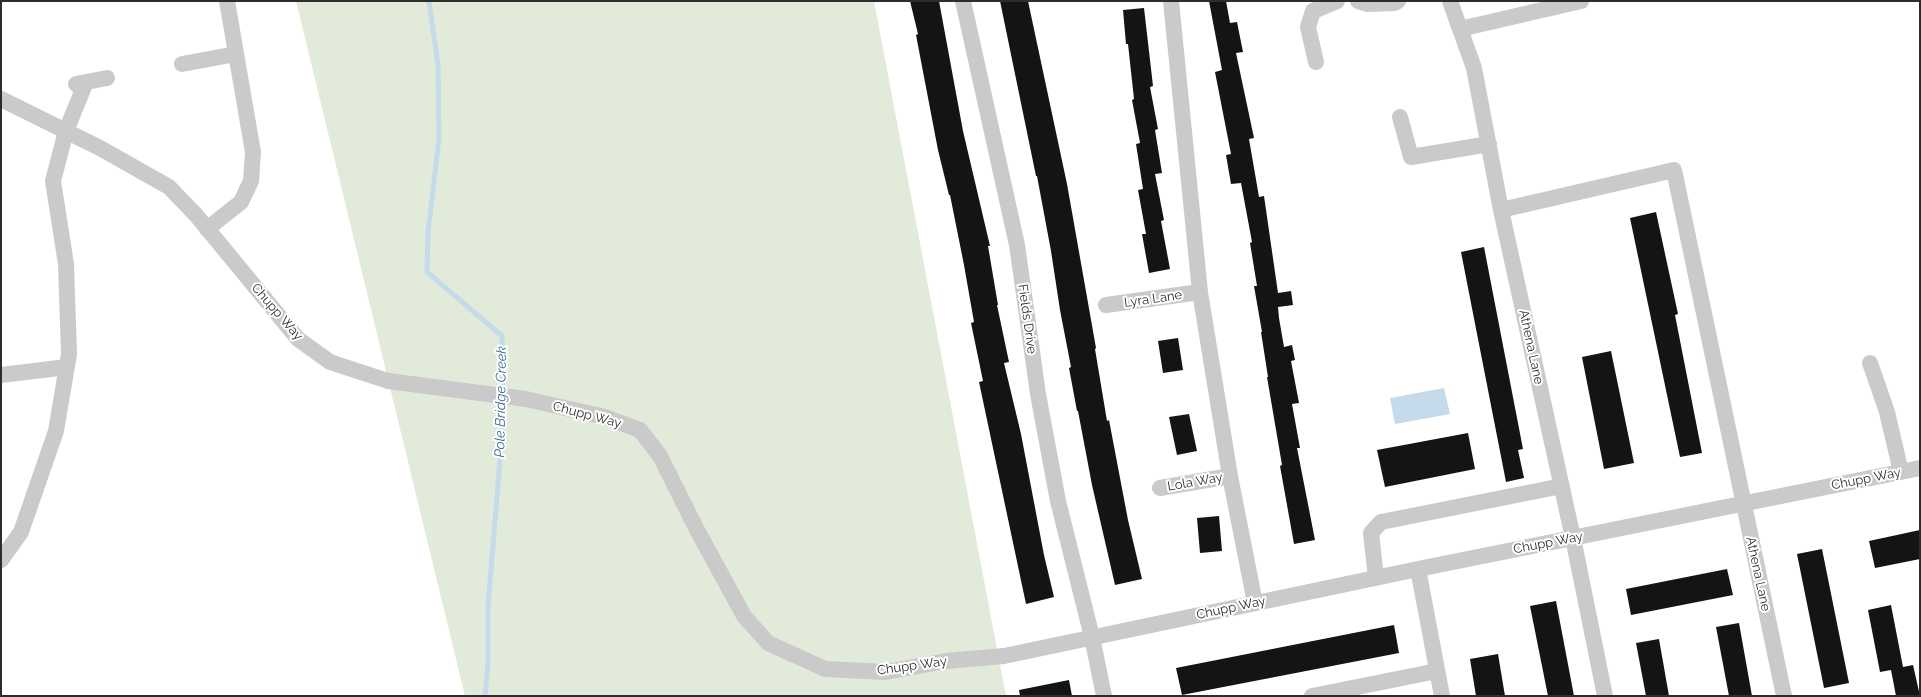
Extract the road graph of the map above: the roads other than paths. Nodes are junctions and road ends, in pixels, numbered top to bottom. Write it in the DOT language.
graph roads {
  1 [pos="227,1"];
  2 [pos="963,1"];
  3 [pos="1171,1"];
  4 [pos="1336,1"];
  5 [pos="1358,1"];
  6 [pos="1398,1"];
  7 [pos="1450,1"];
  8 [pos="1581,1"];
  9 [pos="1550,4"];
  10 [pos="1460,29"];
  11 [pos="236,54"];
  12 [pos="1316,62"];
  13 [pos="182,64"];
  14 [pos="107,78"];
  15 [pos="1,99"];
  16 [pos="1400,117"];
  17 [pos="66,131"];
  18 [pos="1489,144"];
  19 [pos="1501,210"];
  20 [pos="207,229"];
  21 [pos="1200,292"];
  22 [pos="1106,305"];
  23 [pos="1870,363"];
  24 [pos="67,367"];
  25 [pos="1,375"];
  26 [pos="1920,468"];
  27 [pos="1901,472"];
  28 [pos="1230,476"];
  29 [pos="1562,486"];
  30 [pos="1160,488"];
  31 [pos="1742,504"];
  32 [pos="1573,538"];
  33 [pos="1,560"];
  34 [pos="1418,569"];
  35 [pos="1376,578"];
  36 [pos="1255,603"];
  37 [pos="1092,637"];
  38 [pos="1437,671"];
  39 [pos="1104,696"];
  40 [pos="1312,696"];
  41 [pos="1442,696"];
  42 [pos="1605,696"];
  43 [pos="1784,696"];
  1 -- 11 [label="street"];
  2 -- 37 [label="street, Fields Drive"];
  3 -- 21 [label="street"];
  4 -- 12 [label="street"];
  5 -- 6 [label="street"];
  7 -- 10 [label="street, Athena Lane"];
  8 -- 9 [label="street"];
  9 -- 10 [label="street"];
  10 -- 18 [label="street, Athena Lane"];
  11 -- 13 [label="street"];
  11 -- 20 [label="street"];
  14 -- 17 [label="street"];
  15 -- 17 [label="street, Chupp Way"];
  16 -- 18 [label="street"];
  17 -- 20 [label="street, Chupp Way"];
  17 -- 24 [label="street"];
  18 -- 19 [label="street, Athena Lane"];
  19 -- 29 [label="street, Athena Lane"];
  19 -- 31 [label="street, Athena Lane"];
  20 -- 37 [label="street, Chupp Way"];
  21 -- 22 [label="street, Lyra Lane"];
  21 -- 28 [label="street"];
  23 -- 27 [label="street"];
  24 -- 25 [label="street"];
  24 -- 33 [label="street"];
  26 -- 27 [label="street, Chupp Way"];
  27 -- 31 [label="street, Chupp Way"];
  28 -- 30 [label="street, Lola Way"];
  28 -- 36 [label="street"];
  29 -- 32 [label="street, Athena Lane"];
  29 -- 35 [label="street"];
  31 -- 32 [label="street, Chupp Way"];
  31 -- 43 [label="street, Athena Lane"];
  32 -- 34 [label="street, Chupp Way"];
  32 -- 42 [label="street, Athena Lane"];
  34 -- 35 [label="street, Chupp Way"];
  34 -- 38 [label="street"];
  35 -- 36 [label="street, Chupp Way"];
  36 -- 37 [label="street, Chupp Way"];
  37 -- 39 [label="street, Fields Drive"];
  38 -- 40 [label="street"];
  38 -- 41 [label="street"];
}
